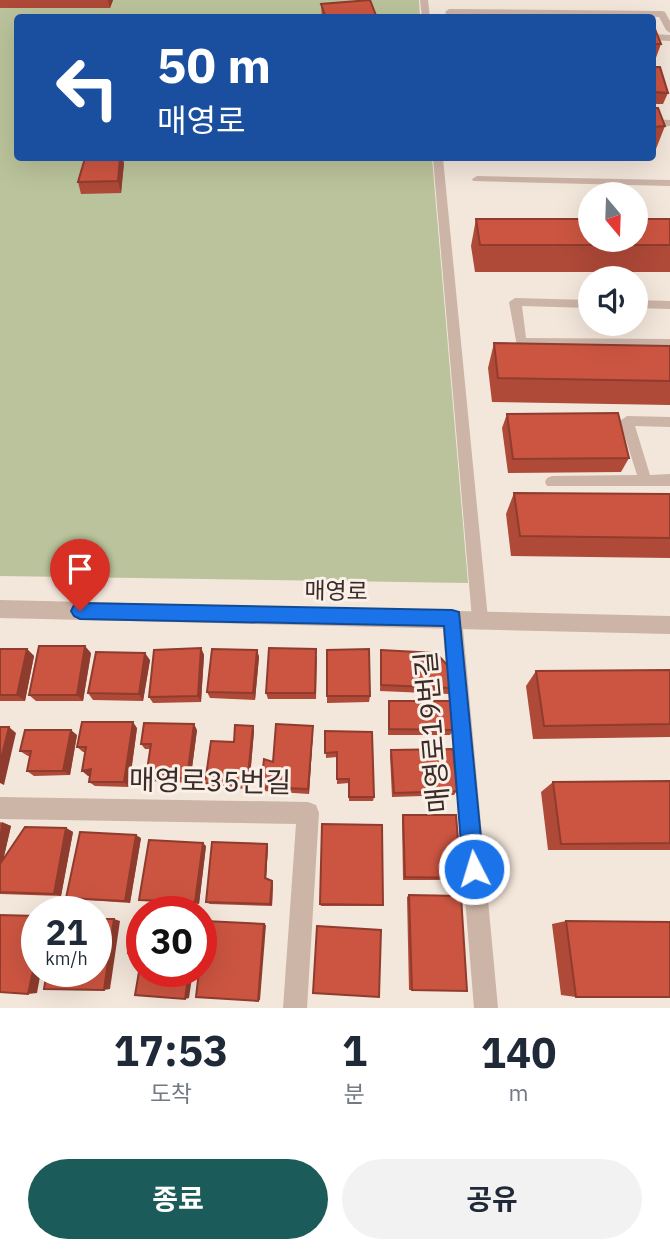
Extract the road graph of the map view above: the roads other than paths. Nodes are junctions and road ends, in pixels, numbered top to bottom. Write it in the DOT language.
graph roads {
  1 [pos="641,0"];
  2 [pos="449,12"];
  3 [pos="647,14"];
  4 [pos="666,14"];
  5 [pos="670,30"];
  6 [pos="439,161"];
  7 [pos="477,179"];
  8 [pos="670,183"];
  9 [pos="578,304"];
  10 [pos="648,304"];
  11 [pos="670,305"];
  12 [pos="670,344"];
  13 [pos="670,422"];
  14 [pos="645,480"];
  15 [pos="670,480"];
  16 [pos="552,482"];
  17 [pos="0,609"];
  18 [pos="452,618"];
  19 [pos="480,619"];
  20 [pos="670,625"];
  21 [pos="0,808"];
  22 [pos="295,1008"];
  23 [pos="486,1008"];
  1 -- 3 [label="lane"];
  2 -- 3 [label="lane"];
  3 -- 4 [label="lane"];
  4 -- 5 [label="lane"];
  6 -- 19 [label="lane"];
  7 -- 8 [label="lane"];
  9 -- 12 [label="lane"];
  10 -- 11 [label="lane"];
  13 -- 14 [label="lane"];
  14 -- 15 [label="lane"];
  14 -- 16 [label="lane"];
  17 -- 18 [label="street, 매영로"];
  18 -- 19 [label="street, 매영로"];
  18 -- 23 [label="street, 매영로19번길"];
  19 -- 20 [label="street, 매영로"];
  21 -- 22 [label="street, 매영로35번길"];
}
